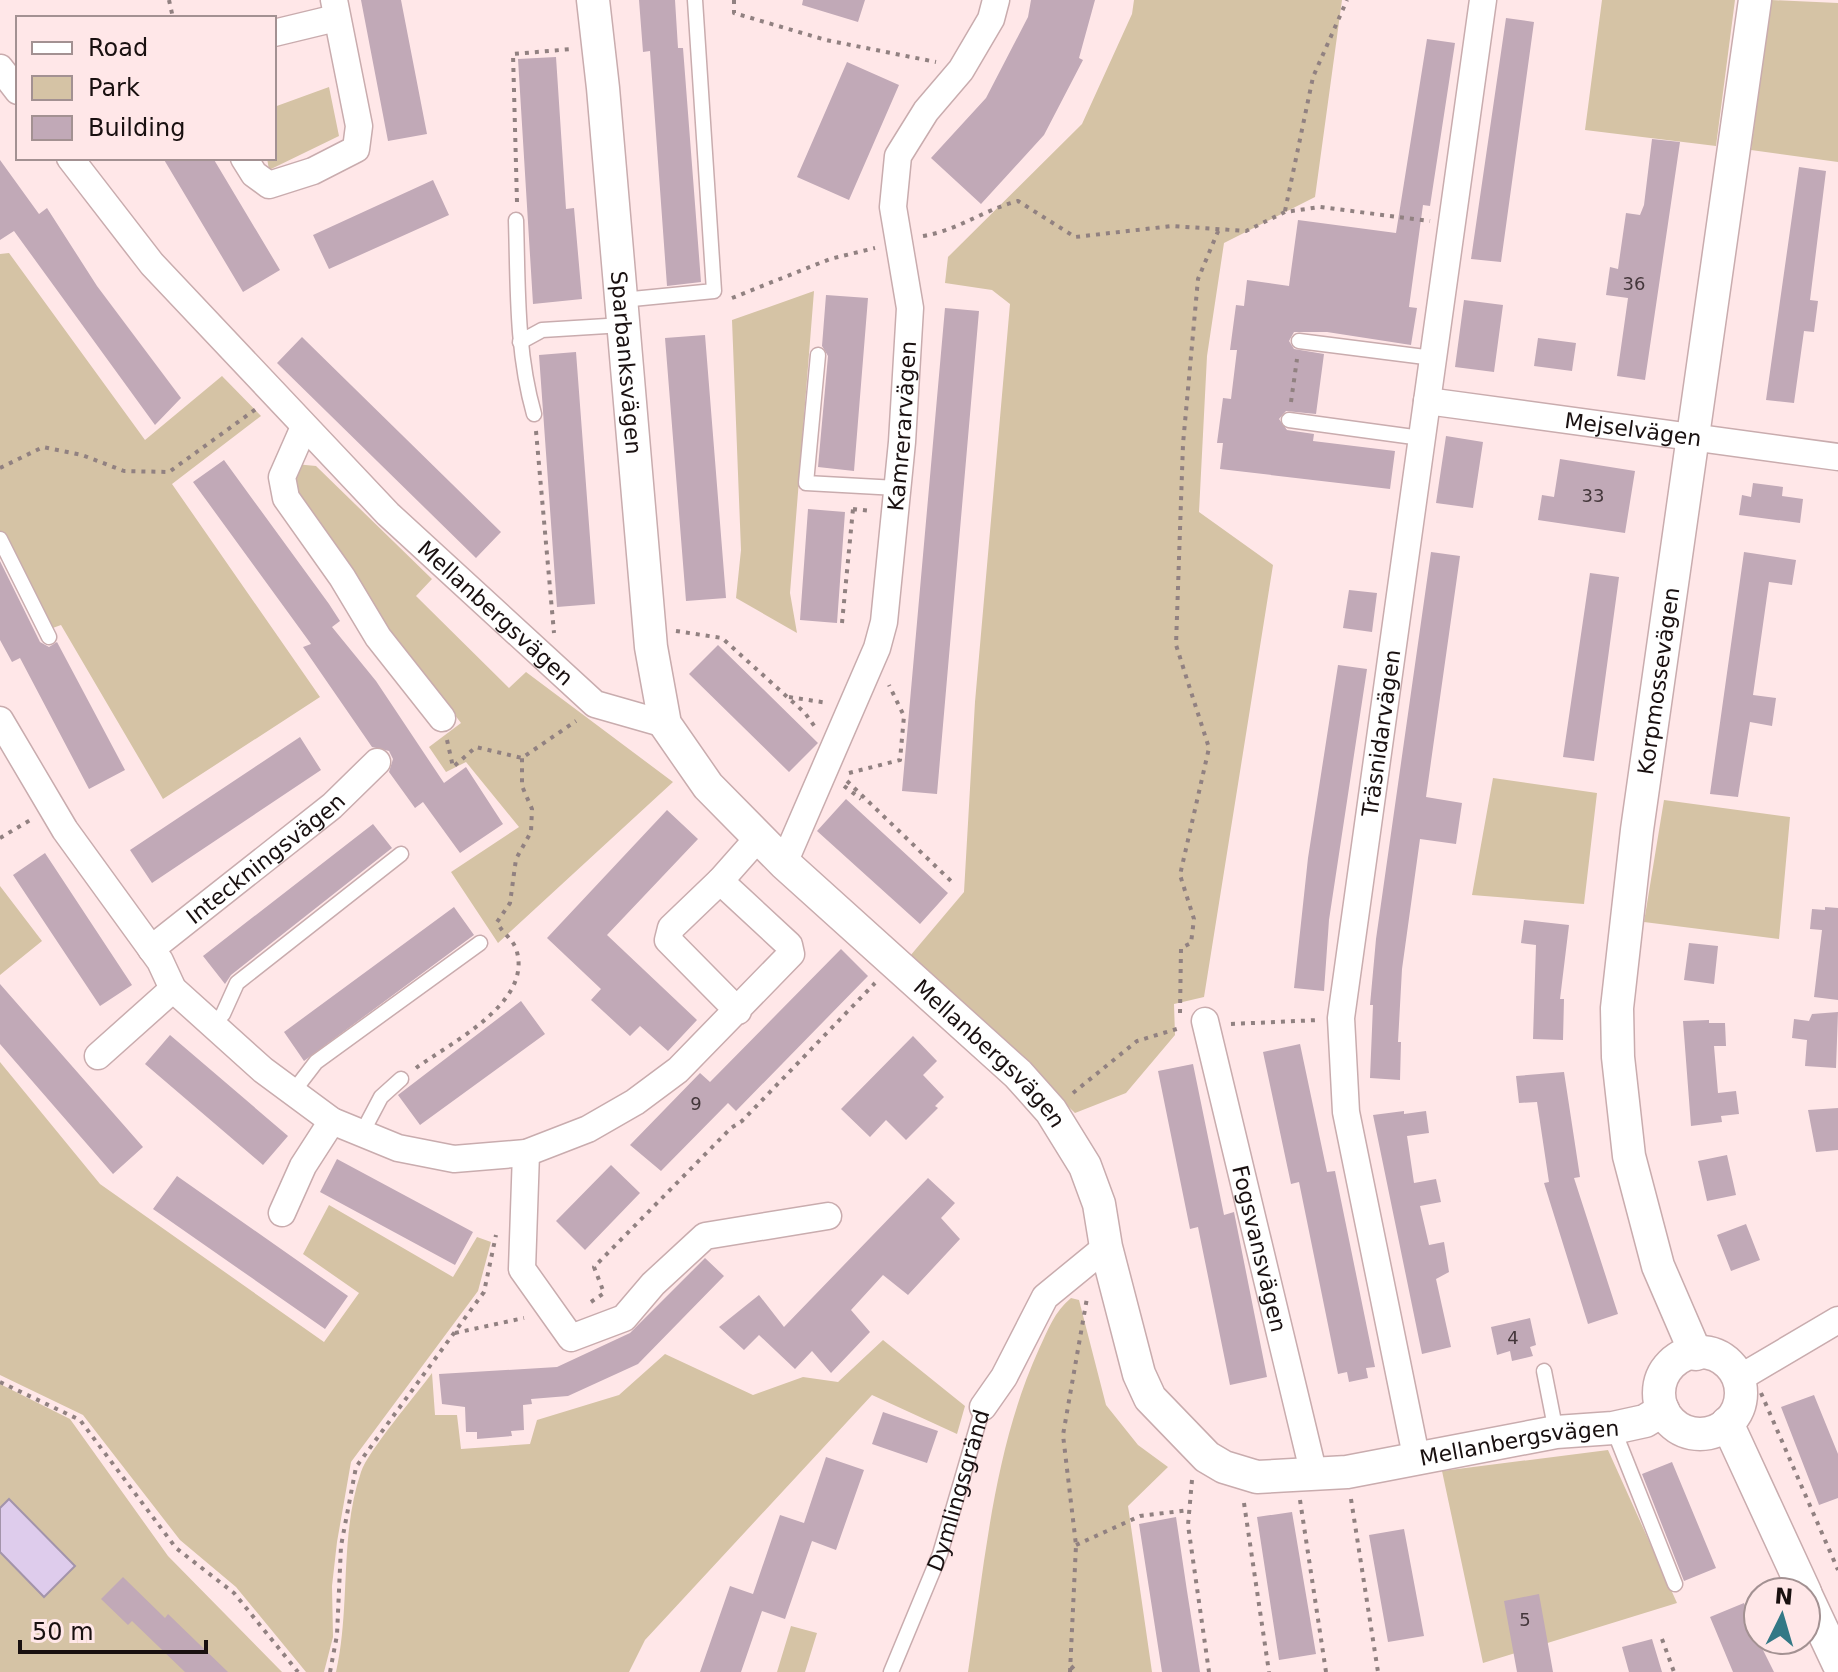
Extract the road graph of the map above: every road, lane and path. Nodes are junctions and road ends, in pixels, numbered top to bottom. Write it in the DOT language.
graph roads {
  1 [pos="593,0"];
  2 [pos="695,0"];
  3 [pos="734,0"];
  4 [pos="996,0"];
  5 [pos="1347,0"];
  6 [pos="1483,0"];
  7 [pos="1755,0"];
  8 [pos="335,9"];
  9 [pos="276,32"];
  10 [pos="599,47"];
  11 [pos="905,54"];
  12 [pos="0,68"];
  13 [pos="16,88"];
  14 [pos="72,160"];
  15 [pos="245,160"];
  16 [pos="1285,212"];
  17 [pos="516,220"];
  18 [pos="1452,224"];
  19 [pos="1219,229"];
  20 [pos="906,240"];
  21 [pos="721,302"];
  22 [pos="623,312"];
  23 [pos="1299,341"];
  24 [pos="520,342"];
  25 [pos="818,355"];
  26 [pos="1433,358"];
  27 [pos="274,396"];
  28 [pos="1427,401"];
  29 [pos="534,414"];
  30 [pos="1289,420"];
  31 [pos="304,427"];
  32 [pos="1693,435"];
  33 [pos="1421,438"];
  34 [pos="1838,457"];
  35 [pos="0,468"];
  36 [pos="838,485"];
  37 [pos="897,488"];
  38 [pos="853,509"];
  39 [pos="879,512"];
  40 [pos="0,539"];
  41 [pos="842,623"];
  42 [pos="649,627"];
  43 [pos="49,637"];
  44 [pos="541,654"];
  45 [pos="880,678"];
  46 [pos="787,697"];
  47 [pos="595,704"];
  48 [pos="838,704"];
  49 [pos="805,713"];
  50 [pos="442,718"];
  51 [pos="0,720"];
  52 [pos="665,724"];
  53 [pos="522,758"];
  54 [pos="377,762"];
  55 [pos="868,771"];
  56 [pos="837,777"];
  57 [pos="52,807"];
  58 [pos="0,838"];
  59 [pos="758,838"];
  60 [pos="401,854"];
  61 [pos="784,863"];
  62 [pos="720,881"];
  63 [pos="952,882"];
  64 [pos="480,943"];
  65 [pos="151,949"];
  66 [pos="894,964"];
  67 [pos="173,989"];
  68 [pos="738,1011"];
  69 [pos="1341,1018"];
  70 [pos="1205,1021"];
  71 [pos="212,1025"];
  72 [pos="1180,1028"];
  73 [pos="98,1056"];
  74 [pos="401,1079"];
  75 [pos="293,1092"];
  76 [pos="1051,1111"];
  77 [pos="332,1121"];
  78 [pos="362,1133"];
  79 [pos="526,1153"];
  80 [pos="282,1213"];
  81 [pos="828,1216"];
  82 [pos="499,1222"];
  83 [pos="1106,1247"];
  84 [pos="1089,1290"];
  85 [pos="553,1311"];
  86 [pos="1838,1320"];
  87 [pos="454,1333"];
  88 [pos="1696,1354"];
  89 [pos="1544,1371"];
  90 [pos="1738,1379"];
  91 [pos="0,1382"];
  92 [pos="1762,1402"];
  93 [pos="983,1407"];
  94 [pos="1663,1410"];
  95 [pos="1727,1423"];
  96 [pos="1613,1428"];
  97 [pos="1556,1432"];
  98 [pos="1207,1457"];
  99 [pos="1417,1461"];
  100 [pos="1347,1472"];
  101 [pos="1239,1473"];
  102 [pos="1305,1476"];
  103 [pos="1189,1510"];
  104 [pos="1076,1545"];
  105 [pos="1838,1570"];
  106 [pos="1797,1576"];
  107 [pos="1675,1584"];
  108 [pos="1822,1629"];
  109 [pos="1662,1639"];
  110 [pos="1838,1663"];
  111 [pos="1070,1669"];
  112 [pos="298,1672"];
  113 [pos="330,1672"];
  114 [pos="891,1672"];
  115 [pos="1077,1672"];
  116 [pos="1209,1672"];
  117 [pos="1269,1672"];
  118 [pos="1326,1672"];
  119 [pos="1378,1672"];
  120 [pos="1674,1672"];
  1 -- 10 [label="street, Sparbanksvägen"];
  2 -- 22 [label="lane"];
  3 -- 11 [label="path"];
  4 -- 20 [label="street, Kamrerarvägen"];
  5 -- 16 [label="path"];
  6 -- 18 [label="street, Träsnidarvägen"];
  7 -- 32 [label="street, Korpmossevägen"];
  8 -- 9 [label="street"];
  8 -- 15 [label="street"];
  10 -- 17 [label="path"];
  10 -- 22 [label="street, Sparbanksvägen"];
  12 -- 13 [label="street"];
  14 -- 27 [label="street, Mellanbergsvägen"];
  16 -- 18 [label="path"];
  16 -- 19 [label="path"];
  17 -- 24 [label="lane"];
  18 -- 26 [label="street, Träsnidarvägen"];
  19 -- 20 [label="path"];
  19 -- 72 [label="path"];
  20 -- 21 [label="path"];
  20 -- 37 [label="street, Kamrerarvägen"];
  22 -- 24 [label="lane"];
  22 -- 42 [label="street, Sparbanksvägen"];
  23 -- 26 [label="lane"];
  23 -- 30 [label="path"];
  24 -- 29 [label="lane"];
  25 -- 36 [label="lane"];
  26 -- 28 [label="street, Träsnidarvägen"];
  27 -- 31 [label="street, Mellanbergsvägen"];
  27 -- 35 [label="path"];
  28 -- 32 [label="street, Mejselvägen"];
  28 -- 33 [label="street, Träsnidarvägen"];
  29 -- 44 [label="path"];
  30 -- 33 [label="lane"];
  31 -- 44 [label="street, Mellanbergsvägen"];
  31 -- 50 [label="street"];
  32 -- 34 [label="street, Mejselvägen"];
  32 -- 88 [label="street, Korpmossevägen"];
  33 -- 69 [label="street, Träsnidarvägen"];
  36 -- 37 [label="lane"];
  36 -- 38 [label="path"];
  37 -- 61 [label="street, Kamrerarvägen"];
  38 -- 39 [label="path"];
  38 -- 41 [label="path"];
  40 -- 43 [label="lane"];
  42 -- 46 [label="path"];
  42 -- 52 [label="street, Sparbanksvägen"];
  44 -- 47 [label="street, Mellanbergsvägen"];
  45 -- 55 [label="path"];
  46 -- 48 [label="path"];
  46 -- 49 [label="path"];
  47 -- 52 [label="street, Mellanbergsvägen"];
  47 -- 53 [label="path"];
  50 -- 53 [label="path"];
  51 -- 57 [label="street"];
  52 -- 59 [label="street, Mellanbergsvägen"];
  53 -- 74 [label="path"];
  54 -- 65 [label="street, Inteckningsvägen"];
  56 -- 63 [label="path"];
  57 -- 58 [label="path"];
  57 -- 65 [label="street"];
  59 -- 61 [label="street, Mellanbergsvägen"];
  59 -- 62 [label="street"];
  60 -- 71 [label="lane"];
  61 -- 66 [label="street, Mellanbergsvägen"];
  62 -- 68 [label="street"];
  62 -- 68 [label="street"];
  64 -- 75 [label="lane"];
  65 -- 67 [label="street"];
  66 -- 76 [label="street, Mellanbergsvägen"];
  66 -- 85 [label="path"];
  67 -- 71 [label="street"];
  67 -- 73 [label="street"];
  68 -- 79 [label="street"];
  69 -- 70 [label="path"];
  69 -- 99 [label="street, Träsnidarvägen"];
  70 -- 72 [label="path"];
  70 -- 102 [label="street, Fogsvansvägen"];
  71 -- 75 [label="street"];
  72 -- 76 [label="path"];
  74 -- 78 [label="lane"];
  75 -- 77 [label="street"];
  76 -- 83 [label="street, Mellanbergsvägen"];
  77 -- 78 [label="street"];
  77 -- 80 [label="street"];
  78 -- 79 [label="street"];
  79 -- 85 [label="street"];
  81 -- 85 [label="street"];
  82 -- 87 [label="path"];
  83 -- 93 [label="street, Dymlingsgränd"];
  83 -- 98 [label="street, Mellanbergsvägen"];
  84 -- 104 [label="path"];
  85 -- 87 [label="path"];
  86 -- 90 [label="street"];
  87 -- 113 [label="path"];
  88 -- 90 [label="street"];
  88 -- 94 [label="street"];
  89 -- 97 [label="lane"];
  90 -- 95 [label="street"];
  91 -- 112 [label="path"];
  92 -- 105 [label="path"];
  93 -- 114 [label="lane, Dymlingsgränd"];
  94 -- 95 [label="street"];
  94 -- 96 [label="street, Mellanbergsvägen"];
  95 -- 106 [label="street"];
  96 -- 97 [label="street, Mellanbergsvägen"];
  96 -- 107 [label="lane"];
  97 -- 99 [label="street, Mellanbergsvägen"];
  98 -- 101 [label="street, Mellanbergsvägen"];
  98 -- 103 [label="path"];
  99 -- 100 [label="street, Mellanbergsvägen"];
  100 -- 102 [label="street, Mellanbergsvägen"];
  100 -- 119 [label="path"];
  101 -- 102 [label="street, Mellanbergsvägen"];
  101 -- 117 [label="path"];
  102 -- 118 [label="path"];
  103 -- 104 [label="path"];
  103 -- 116 [label="path"];
  104 -- 111 [label="path"];
  108 -- 110 [label="street"];
  109 -- 120 [label="path"];
  111 -- 115 [label="path"];
}
